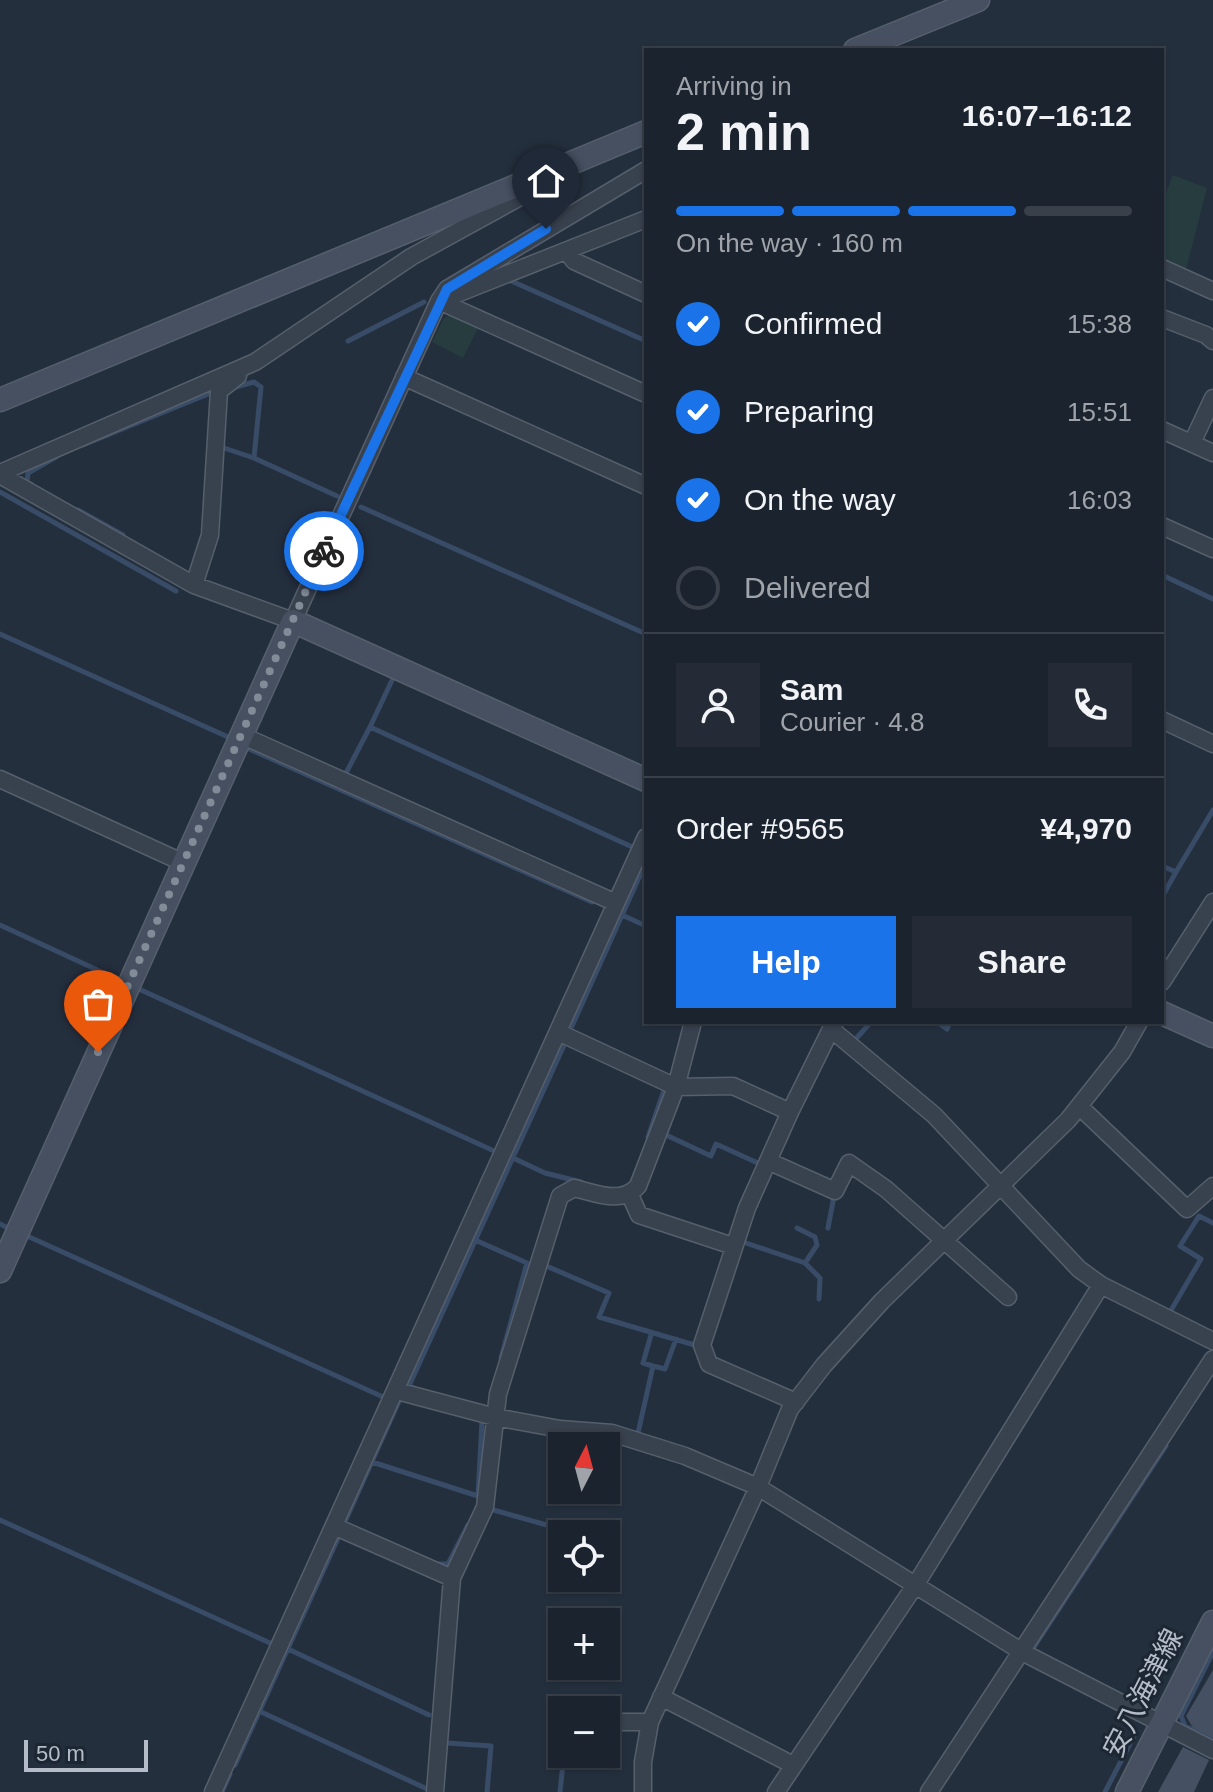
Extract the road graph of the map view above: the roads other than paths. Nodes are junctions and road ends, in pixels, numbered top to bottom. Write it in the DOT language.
graph roads {
  1 [pos="978,0"];
  2 [pos="860,48"];
  3 [pos="644,133"];
  4 [pos="644,171"];
  5 [pos="536,175"];
  6 [pos="644,220"];
  7 [pos="567,252"];
  8 [pos="1164,269"];
  9 [pos="1213,291"];
  10 [pos="644,293"];
  11 [pos="439,301"];
  12 [pos="1164,319"];
  13 [pos="1213,341"];
  14 [pos="255,362"];
  15 [pos="404,377"];
  16 [pos="644,393"];
  17 [pos="1213,398"];
  18 [pos="0,400"];
  19 [pos="1164,431"];
  20 [pos="1192,443"];
  21 [pos="1213,453"];
  22 [pos="0,474"];
  23 [pos="644,485"];
  24 [pos="1164,527"];
  25 [pos="1211,543"];
  26 [pos="194,585"];
  27 [pos="293,621"];
  28 [pos="1164,721"];
  29 [pos="241,735"];
  30 [pos="1213,744"];
  31 [pos="0,779"];
  32 [pos="644,779"];
  33 [pos="644,841"];
  34 [pos="184,863"];
  35 [pos="1213,902"];
  36 [pos="616,903"];
  37 [pos="1164,979"];
  38 [pos="1164,1014"];
  39 [pos="692,1024"];
  40 [pos="1138,1024"];
  41 [pos="833,1026"];
  42 [pos="560,1033"];
  43 [pos="1213,1036"];
  44 [pos="676,1087"];
  45 [pos="1080,1107"];
  46 [pos="790,1112"];
  47 [pos="768,1161"];
  48 [pos="998,1186"];
  49 [pos="1213,1186"];
  50 [pos="630,1195"];
  51 [pos="943,1241"];
  52 [pos="733,1246"];
  53 [pos="0,1271"];
  54 [pos="1101,1285"];
  55 [pos="1008,1297"];
  56 [pos="1213,1341"];
  57 [pos="1213,1359"];
  58 [pos="397,1391"];
  59 [pos="796,1402"];
  60 [pos="495,1417"];
  61 [pos="758,1487"];
  62 [pos="336,1527"];
  63 [pos="452,1578"];
  64 [pos="916,1584"];
  65 [pos="1213,1622"];
  66 [pos="1024,1653"];
  67 [pos="661,1697"];
  68 [pos="620,1722"];
  69 [pos="650,1722"];
  70 [pos="1161,1724"];
  71 [pos="1213,1750"];
  72 [pos="793,1765"];
  73 [pos="213,1792"];
  74 [pos="435,1792"];
  75 [pos="643,1792"];
  76 [pos="776,1792"];
  77 [pos="929,1792"];
  78 [pos="1127,1792"];
  1 -- 2 [label="street"];
  3 -- 5 [label="street"];
  4 -- 11 [label="street"];
  5 -- 14 [label="street"];
  5 -- 18 [label="street"];
  6 -- 7 [label="street"];
  7 -- 10 [label="street"];
  7 -- 11 [label="street"];
  8 -- 9 [label="street"];
  11 -- 15 [label="street"];
  11 -- 16 [label="street"];
  12 -- 13 [label="street"];
  14 -- 22 [label="street"];
  14 -- 26 [label="street"];
  15 -- 23 [label="street"];
  15 -- 27 [label="street"];
  17 -- 20 [label="street"];
  19 -- 20 [label="street"];
  20 -- 21 [label="street"];
  22 -- 26 [label="street"];
  24 -- 25 [label="street"];
  26 -- 27 [label="street"];
  27 -- 29 [label="street"];
  27 -- 32 [label="street"];
  28 -- 30 [label="street"];
  29 -- 34 [label="street"];
  29 -- 36 [label="street"];
  31 -- 34 [label="street"];
  33 -- 36 [label="street"];
  34 -- 53 [label="street"];
  35 -- 37 [label="street"];
  36 -- 42 [label="street"];
  38 -- 43 [label="street"];
  39 -- 44 [label="street"];
  40 -- 45 [label="street"];
  41 -- 46 [label="street"];
  41 -- 48 [label="street"];
  42 -- 44 [label="street"];
  42 -- 58 [label="street"];
  44 -- 46 [label="street"];
  44 -- 50 [label="street"];
  45 -- 48 [label="street"];
  45 -- 49 [label="street"];
  46 -- 47 [label="street"];
  47 -- 51 [label="street"];
  47 -- 52 [label="street"];
  48 -- 51 [label="street"];
  48 -- 54 [label="street"];
  50 -- 52 [label="street"];
  50 -- 60 [label="street"];
  51 -- 55 [label="street"];
  51 -- 59 [label="street"];
  52 -- 59 [label="street"];
  54 -- 56 [label="street"];
  54 -- 64 [label="street"];
  57 -- 66 [label="street"];
  58 -- 60 [label="street"];
  58 -- 62 [label="street"];
  59 -- 61 [label="street"];
  60 -- 61 [label="street"];
  60 -- 63 [label="street"];
  61 -- 64 [label="street"];
  61 -- 67 [label="street"];
  62 -- 63 [label="street"];
  62 -- 73 [label="street"];
  63 -- 74 [label="street"];
  64 -- 66 [label="street"];
  64 -- 72 [label="street"];
  65 -- 70 [label="street, 安八海津線"];
  66 -- 70 [label="street"];
  66 -- 77 [label="street"];
  67 -- 69 [label="street"];
  67 -- 72 [label="street"];
  68 -- 69 [label="street"];
  69 -- 75 [label="street"];
  70 -- 71 [label="street"];
  70 -- 78 [label="street, 安八海津線"];
  72 -- 76 [label="street"];
}
